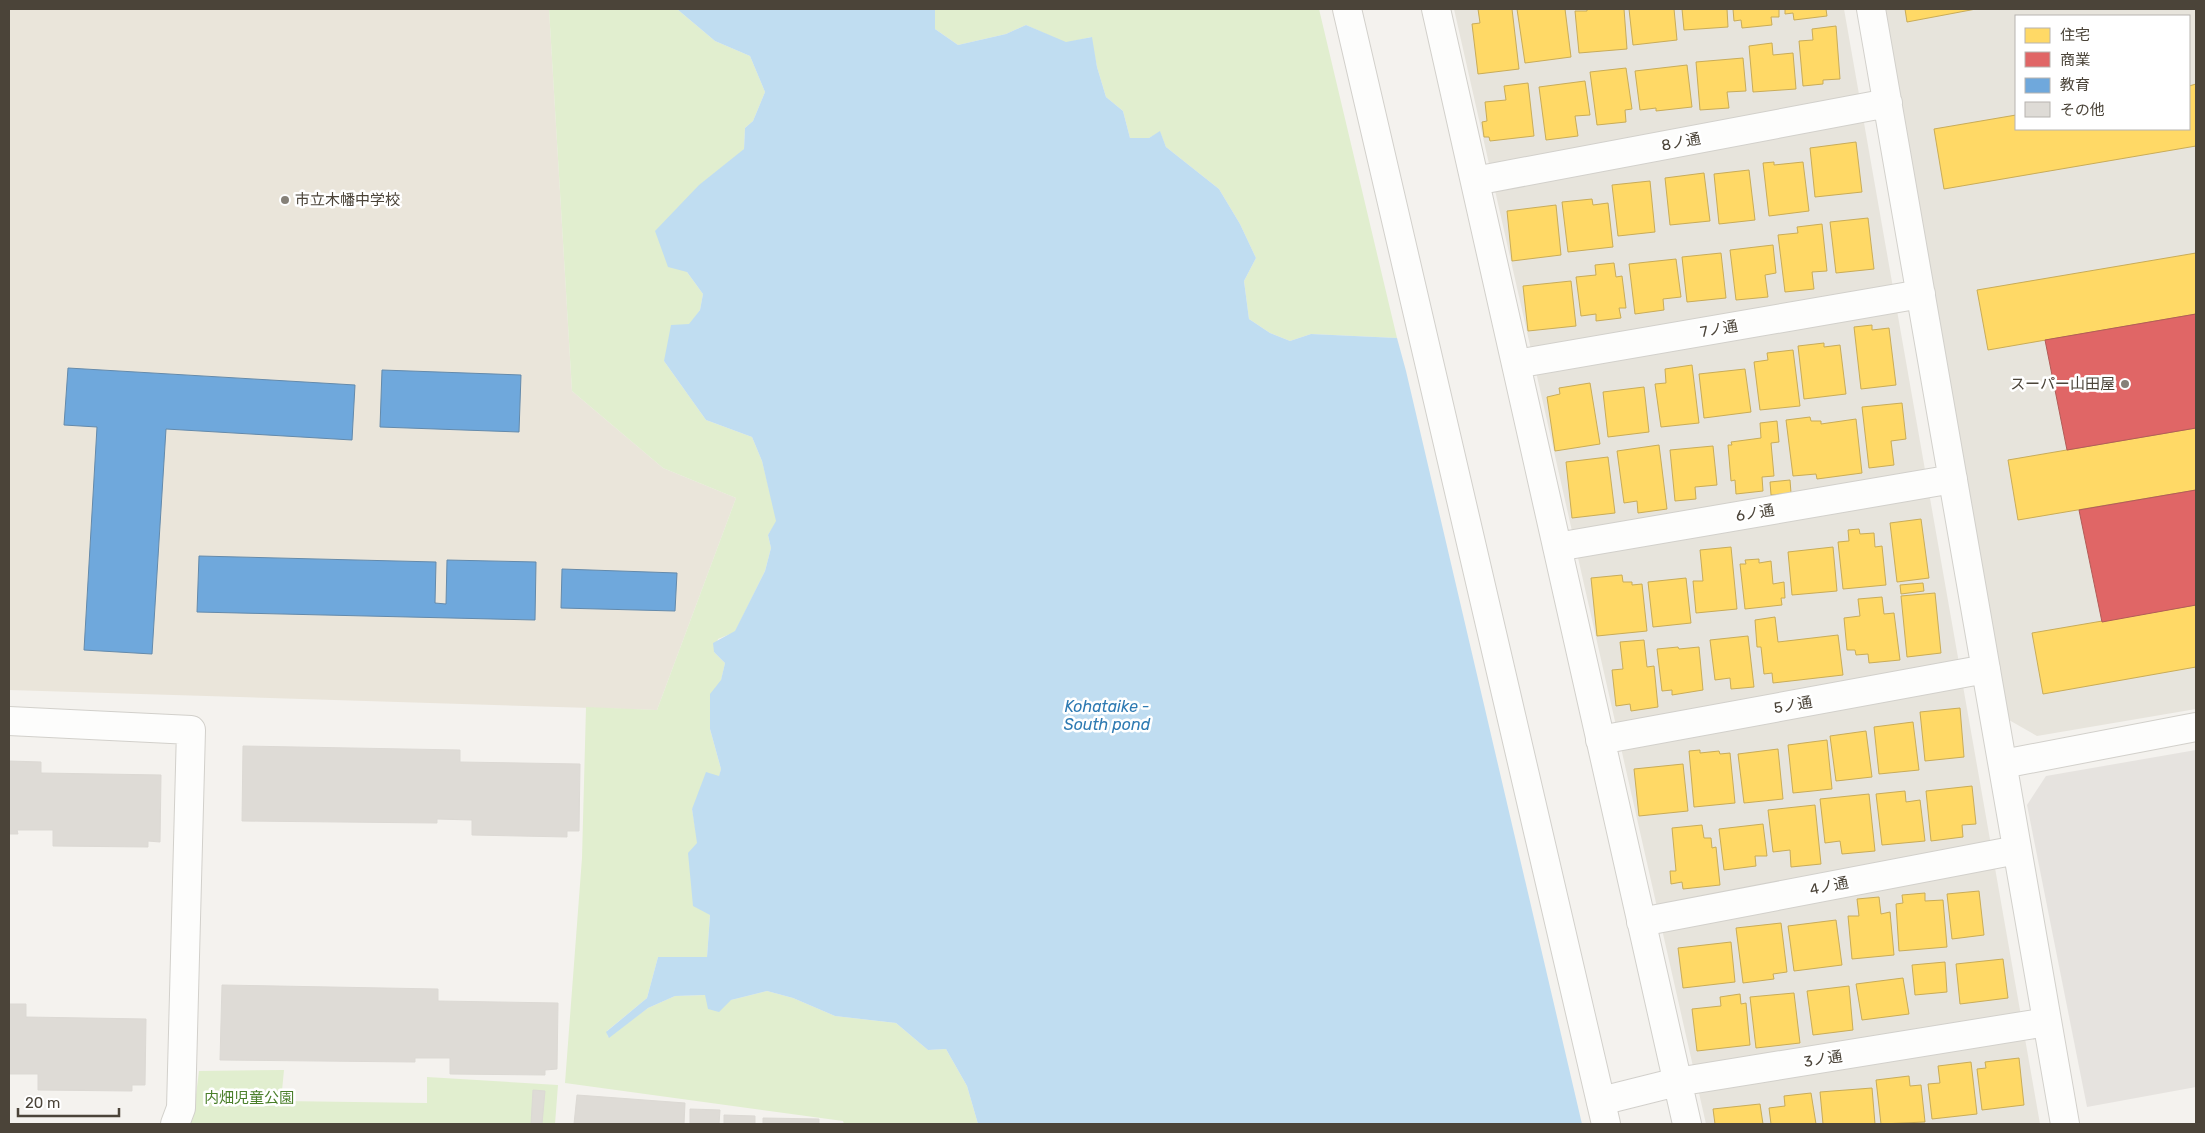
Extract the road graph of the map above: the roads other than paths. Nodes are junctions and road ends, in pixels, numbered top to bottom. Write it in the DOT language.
graph roads {
  1 [pos="1347,9"];
  2 [pos="1436,9"];
  3 [pos="1871,9"];
  4 [pos="1888,103"];
  5 [pos="1475,181"];
  6 [pos="1921,294"];
  7 [pos="1516,364"];
  8 [pos="1953,479"];
  9 [pos="1557,547"];
  10 [pos="1986,669"];
  11 [pos="9,721"];
  12 [pos="2196,727"];
  13 [pos="1600,740"];
  14 [pos="2003,764"];
  15 [pos="2018,850"];
  16 [pos="1641,922"];
  17 [pos="2047,1022"];
  18 [pos="1677,1082"];
  19 [pos="1604,1113"];
  20 [pos="175,1124"];
  21 [pos="1687,1124"];
  22 [pos="2065,1124"];
  1 -- 19 [label="street"];
  2 -- 5 [label="street"];
  3 -- 4 [label="street"];
  4 -- 5 [label="street, 8ノ通"];
  4 -- 6 [label="street"];
  5 -- 7 [label="street"];
  6 -- 7 [label="street, 7ノ通"];
  6 -- 8 [label="street"];
  7 -- 9 [label="street"];
  8 -- 9 [label="street, 6ノ通"];
  8 -- 10 [label="street"];
  9 -- 13 [label="street"];
  10 -- 13 [label="street, 5ノ通"];
  10 -- 14 [label="street"];
  11 -- 20 [label="street"];
  12 -- 14 [label="street"];
  13 -- 16 [label="street"];
  14 -- 15 [label="street"];
  15 -- 16 [label="street, 4ノ通"];
  15 -- 17 [label="street"];
  16 -- 18 [label="street"];
  17 -- 18 [label="street, 3ノ通"];
  17 -- 22 [label="street"];
  18 -- 19 [label="street, 3ノ通"];
  18 -- 21 [label="street"];
}
